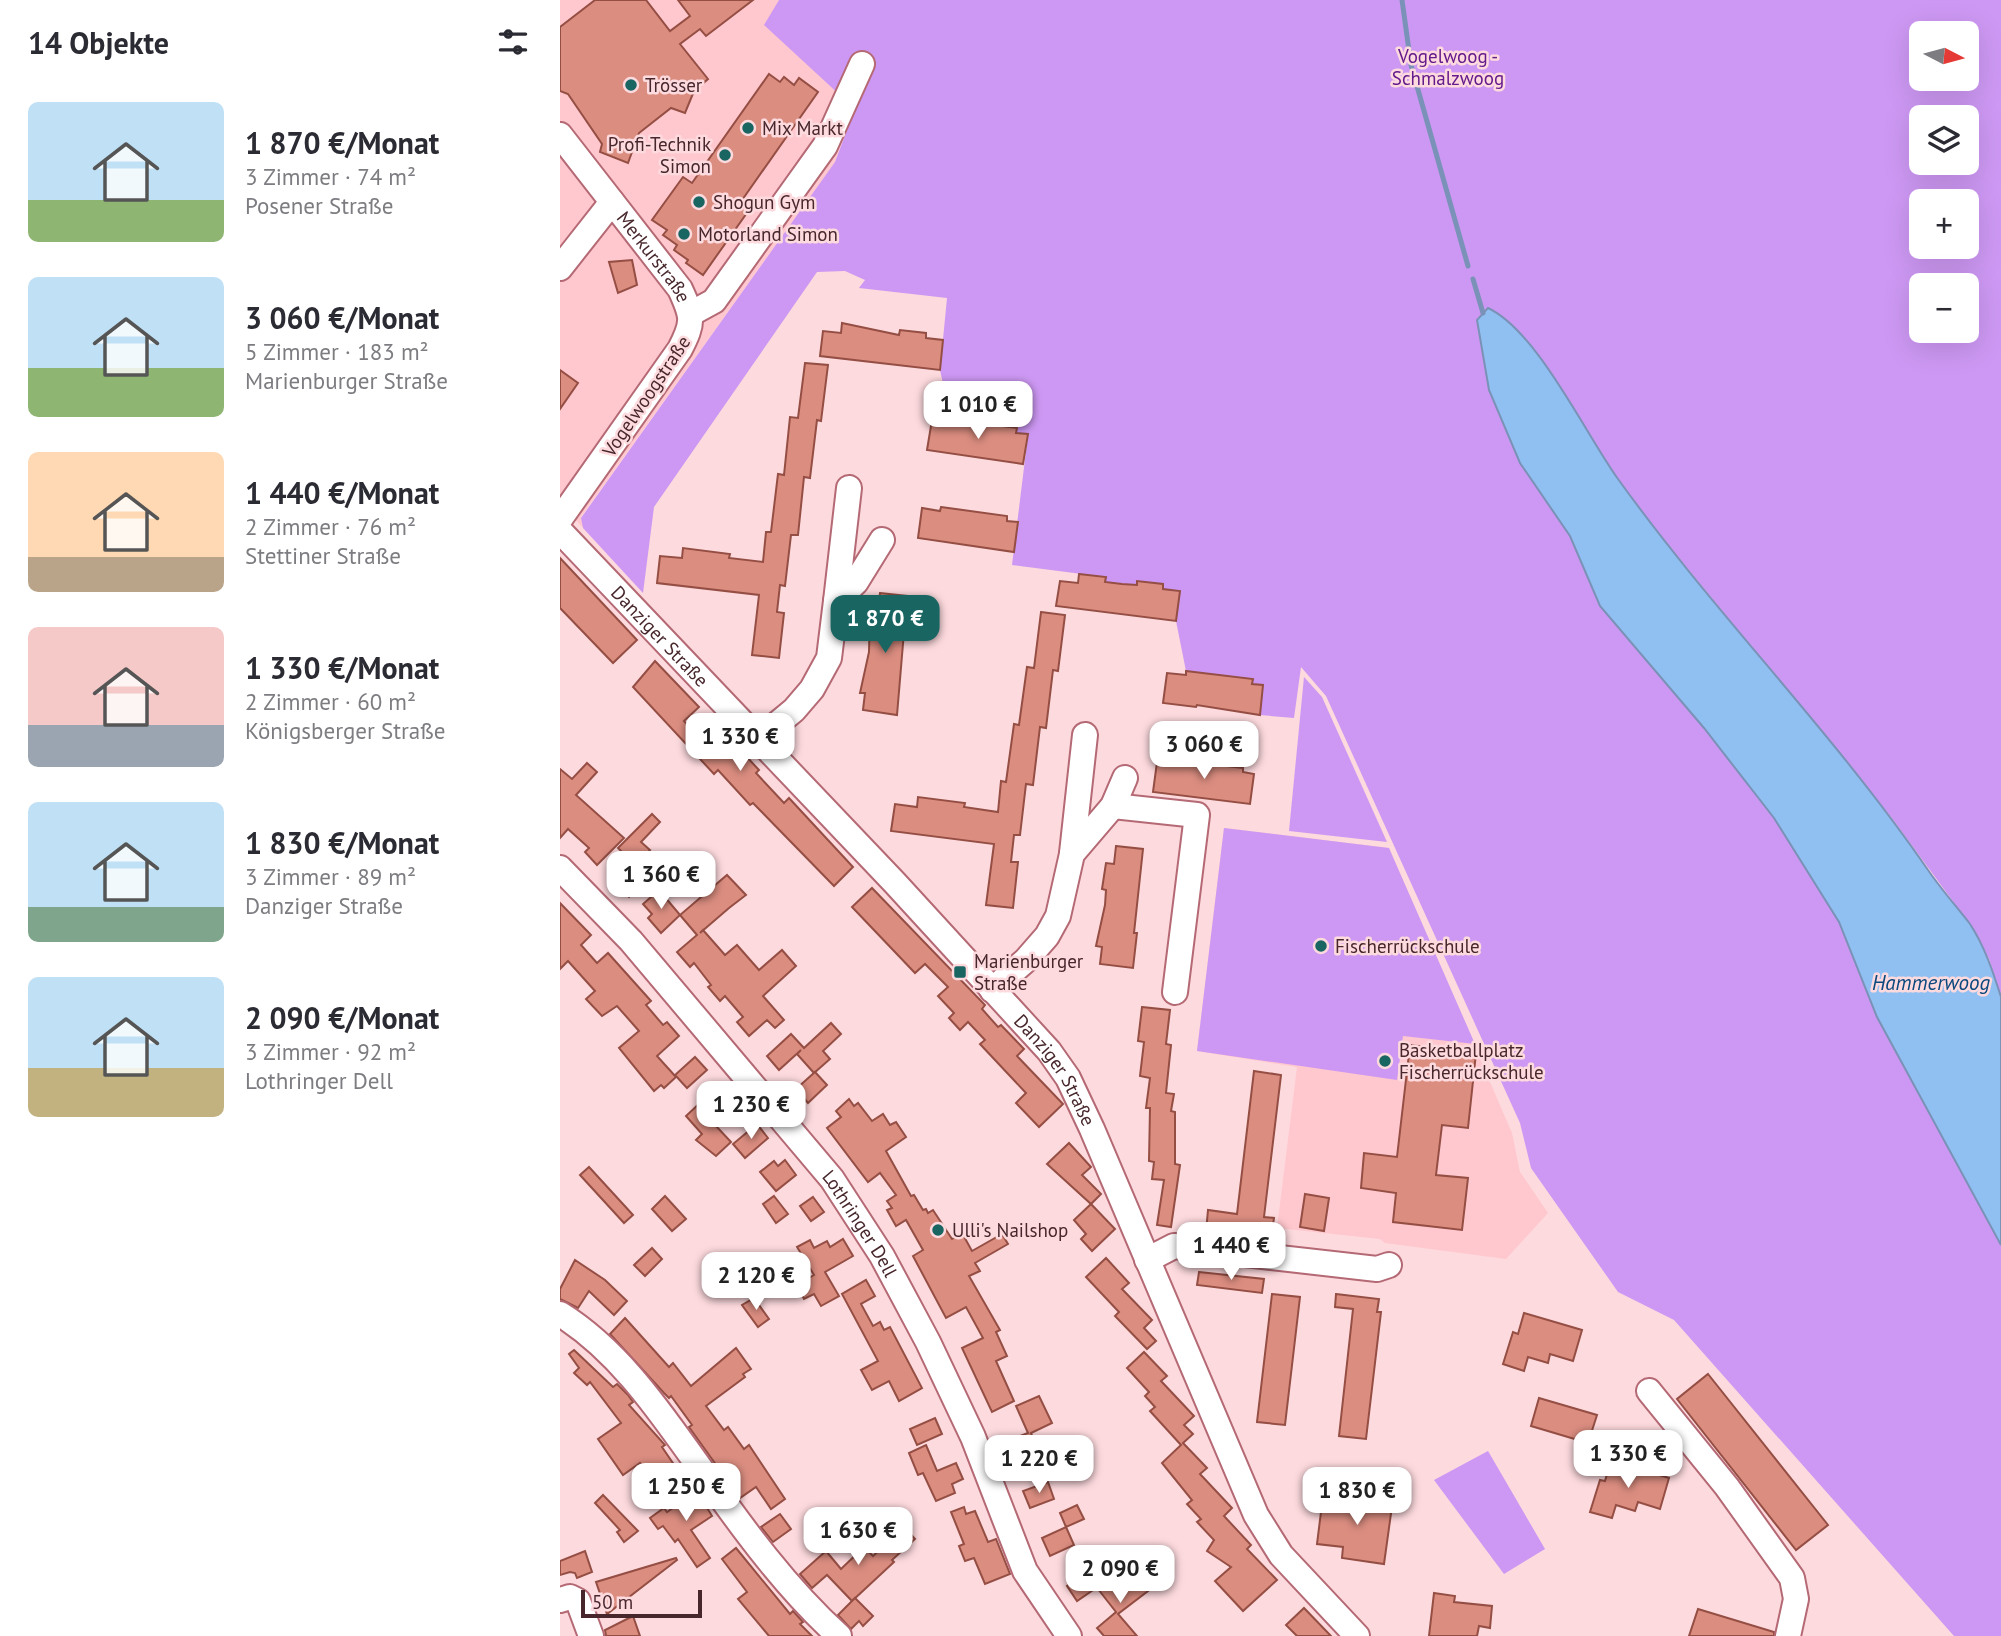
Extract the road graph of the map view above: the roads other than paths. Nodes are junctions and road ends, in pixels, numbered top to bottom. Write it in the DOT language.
graph roads {
  1 [pos="862,64"];
  2 [pos="560,135"];
  3 [pos="612,202"];
  4 [pos="560,268"];
  5 [pos="692,313"];
  6 [pos="849,488"];
  7 [pos="560,519"];
  8 [pos="560,531"];
  9 [pos="882,540"];
  10 [pos="836,601"];
  11 [pos="1086,736"];
  12 [pos="759,739"];
  13 [pos="1125,778"];
  14 [pos="1113,806"];
  15 [pos="1072,854"];
  16 [pos="560,868"];
  17 [pos="992,990"];
  18 [pos="1175,992"];
  19 [pos="1147,1260"];
  20 [pos="1390,1265"];
  21 [pos="560,1314"];
  22 [pos="1649,1391"];
  23 [pos="560,1600"];
  24 [pos="591,1636"];
  25 [pos="839,1636"];
  26 [pos="1069,1636"];
  27 [pos="1357,1636"];
  28 [pos="1788,1636"];
  1 -- 5 [label="street, Vogelwoogstraße"];
  2 -- 3 [label="street, Merkurstraße"];
  3 -- 4 [label="street, Merkurstraße"];
  3 -- 5 [label="street, Merkurstraße"];
  5 -- 7 [label="street, Vogelwoogstraße"];
  6 -- 10 [label="street"];
  8 -- 12 [label="street, Danziger Straße"];
  9 -- 10 [label="street"];
  10 -- 12 [label="street"];
  11 -- 15 [label="street"];
  12 -- 17 [label="street, Danziger Straße"];
  13 -- 14 [label="street"];
  14 -- 15 [label="street"];
  14 -- 18 [label="street"];
  15 -- 17 [label="street"];
  16 -- 26 [label="street, Lothringer Dell"];
  17 -- 19 [label="street, Danziger Straße"];
  19 -- 20 [label="street"];
  19 -- 27 [label="street, Danziger Straße"];
  21 -- 25 [label="street"];
  22 -- 28 [label="street"];
  23 -- 24 [label="street"];
}
